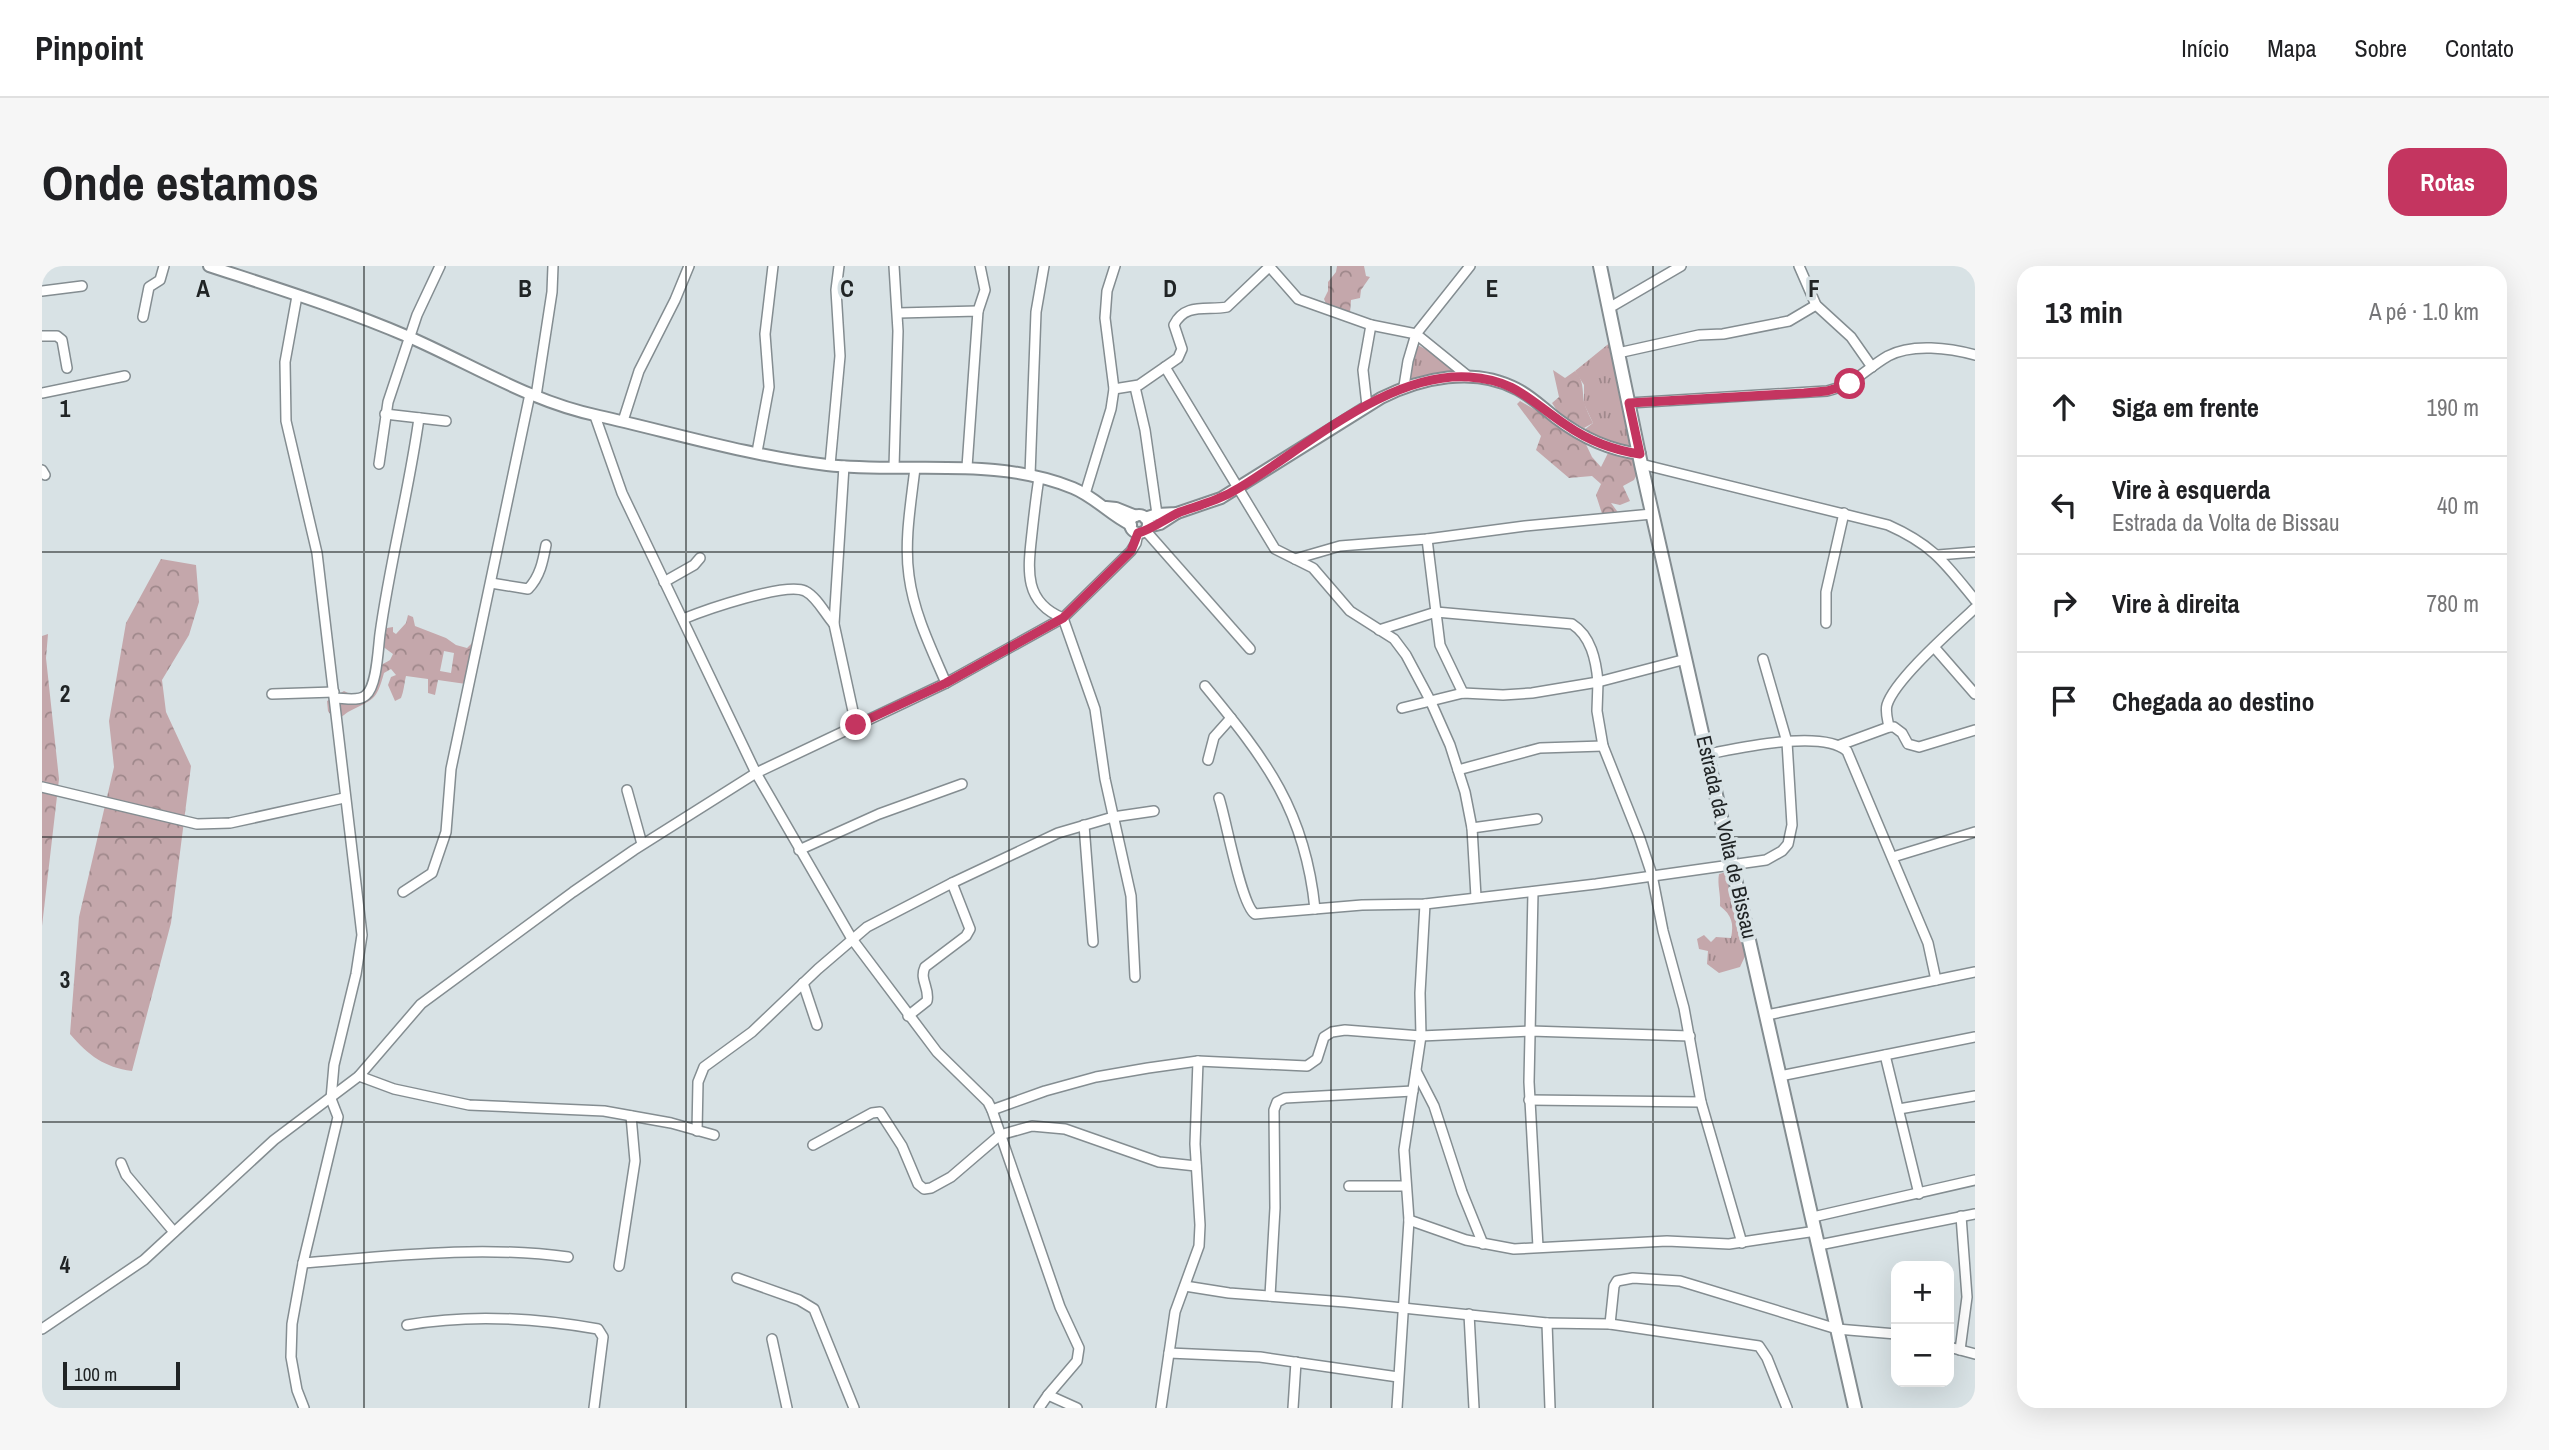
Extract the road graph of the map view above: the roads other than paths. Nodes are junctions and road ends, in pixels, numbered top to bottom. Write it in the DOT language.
graph roads {
  1 [pos="164,266"];
  2 [pos="209,266"];
  3 [pos="440,266"];
  4 [pos="553,266"];
  5 [pos="689,266"];
  6 [pos="773,266"];
  7 [pos="839,266"];
  8 [pos="894,266"];
  9 [pos="980,266"];
  10 [pos="1044,266"];
  11 [pos="1115,266"];
  12 [pos="1269,266"];
  13 [pos="1470,266"];
  14 [pos="1600,266"];
  15 [pos="1681,266"];
  16 [pos="1798,266"];
  17 [pos="238,271"];
  18 [pos="82,286"];
  19 [pos="42,291"];
  20 [pos="297,296"];
  21 [pos="1816,305"];
  22 [pos="1609,308"];
  23 [pos="978,311"];
  24 [pos="898,313"];
  25 [pos="143,317"];
  26 [pos="1371,325"];
  27 [pos="1416,334"];
  28 [pos="42,336"];
  29 [pos="409,337"];
  30 [pos="1618,353"];
  31 [pos="1975,355"];
  32 [pos="1165,367"];
  33 [pos="67,368"];
  34 [pos="1872,368"];
  35 [pos="125,376"];
  36 [pos="1469,377"];
  37 [pos="1404,386"];
  38 [pos="1135,387"];
  39 [pos="1114,389"];
  40 [pos="42,393"];
  41 [pos="533,395"];
  42 [pos="1629,403"];
  43 [pos="1367,406"];
  44 [pos="385,414"];
  45 [pos="596,416"];
  46 [pos="419,418"];
  47 [pos="446,421"];
  48 [pos="622,421"];
  49 [pos="757,452"];
  50 [pos="1640,459"];
  51 [pos="379,464"];
  52 [pos="830,465"];
  53 [pos="844,466"];
  54 [pos="894,467"];
  55 [pos="967,467"];
  56 [pos="915,468"];
  57 [pos="1034,476"];
  58 [pos="1238,489"];
  59 [pos="1084,494"];
  60 [pos="1177,513"];
  61 [pos="1844,513"];
  62 [pos="1157,514"];
  63 [pos="1652,514"];
  64 [pos="1140,525"];
  65 [pos="1427,539"];
  66 [pos="546,545"];
  67 [pos="1975,552"];
  68 [pos="1938,555"];
  69 [pos="700,558"];
  70 [pos="1295,559"];
  71 [pos="664,582"];
  72 [pos="491,583"];
  73 [pos="1975,600"];
  74 [pos="1975,608"];
  75 [pos="1436,612"];
  76 [pos="1063,618"];
  77 [pos="683,619"];
  78 [pos="1825,622"];
  79 [pos="834,624"];
  80 [pos="1378,630"];
  81 [pos="1934,647"];
  82 [pos="1250,649"];
  83 [pos="1686,659"];
  84 [pos="1763,659"];
  85 [pos="1598,682"];
  86 [pos="946,683"];
  87 [pos="1205,686"];
  88 [pos="1463,693"];
  89 [pos="272,694"];
  90 [pos="1975,694"];
  91 [pos="335,695"];
  92 [pos="1430,700"];
  93 [pos="1402,708"];
  94 [pos="1231,718"];
  95 [pos="856,725"];
  96 [pos="1889,727"];
  97 [pos="1975,730"];
  98 [pos="1787,742"];
  99 [pos="1840,745"];
  100 [pos="1603,746"];
  101 [pos="1708,754"];
  102 [pos="1208,760"];
  103 [pos="1458,770"];
  104 [pos="756,773"];
  105 [pos="962,784"];
  106 [pos="45,788"];
  107 [pos="627,790"];
  108 [pos="344,798"];
  109 [pos="1219,798"];
  110 [pos="1154,811"];
  111 [pos="1113,817"];
  112 [pos="1537,819"];
  113 [pos="1084,825"];
  114 [pos="1472,828"];
  115 [pos="1975,832"];
  116 [pos="642,844"];
  117 [pos="799,850"];
  118 [pos="1893,857"];
  119 [pos="1733,865"];
  120 [pos="1652,875"];
  121 [pos="952,883"];
  122 [pos="1533,891"];
  123 [pos="403,892"];
  124 [pos="1476,897"];
  125 [pos="1425,904"];
  126 [pos="1315,909"];
  127 [pos="852,939"];
  128 [pos="1093,942"];
  129 [pos="1975,972"];
  130 [pos="1135,977"];
  131 [pos="1936,980"];
  132 [pos="803,983"];
  133 [pos="1767,1015"];
  134 [pos="908,1016"];
  135 [pos="817,1025"];
  136 [pos="1530,1031"];
  137 [pos="1421,1036"];
  138 [pos="1690,1036"];
  139 [pos="1975,1037"];
  140 [pos="1885,1055"];
  141 [pos="1198,1062"];
  142 [pos="1416,1071"];
  143 [pos="359,1076"];
  144 [pos="1780,1076"];
  145 [pos="1413,1091"];
  146 [pos="1975,1096"];
  147 [pos="331,1099"];
  148 [pos="1530,1100"];
  149 [pos="1701,1102"];
  150 [pos="1899,1109"];
  151 [pos="992,1110"];
  152 [pos="631,1116"];
  153 [pos="697,1131"];
  154 [pos="714,1135"];
  155 [pos="1000,1135"];
  156 [pos="813,1145"];
  157 [pos="121,1163"];
  158 [pos="1196,1166"];
  159 [pos="1975,1181"];
  160 [pos="1349,1186"];
  161 [pos="1405,1186"];
  162 [pos="1919,1194"];
  163 [pos="1975,1214"];
  164 [pos="1961,1216"];
  165 [pos="1813,1217"];
  166 [pos="1409,1220"];
  167 [pos="1816,1231"];
  168 [pos="174,1232"];
  169 [pos="1742,1243"];
  170 [pos="1483,1244"];
  171 [pos="1819,1245"];
  172 [pos="1538,1247"];
  173 [pos="568,1257"];
  174 [pos="303,1263"];
  175 [pos="620,1266"];
  176 [pos="737,1278"];
  177 [pos="1185,1286"];
  178 [pos="1270,1296"];
  179 [pos="1404,1309"];
  180 [pos="1469,1314"];
  181 [pos="1548,1323"];
  182 [pos="1610,1324"];
  183 [pos="407,1325"];
  184 [pos="42,1329"];
  185 [pos="1837,1329"];
  186 [pos="1891,1334"];
  187 [pos="772,1339"];
  188 [pos="1954,1348"];
  189 [pos="1960,1350"];
  190 [pos="1169,1353"];
  191 [pos="1975,1354"];
  192 [pos="1296,1362"];
  193 [pos="1398,1377"];
  194 [pos="1048,1395"];
  195 [pos="304,1408"];
  196 [pos="594,1408"];
  197 [pos="788,1408"];
  198 [pos="854,1408"];
  199 [pos="1039,1408"];
  200 [pos="1077,1408"];
  201 [pos="1161,1408"];
  202 [pos="1293,1408"];
  203 [pos="1397,1408"];
  204 [pos="1474,1408"];
  205 [pos="1550,1408"];
  206 [pos="1787,1408"];
  207 [pos="1855,1408"];
  1 -- 25 [label="street"];
  2 -- 17 [label="street"];
  3 -- 29 [label="street"];
  4 -- 41 [label="street"];
  5 -- 48 [label="street"];
  6 -- 49 [label="street"];
  7 -- 52 [label="street"];
  8 -- 24 [label="street"];
  9 -- 23 [label="street"];
  10 -- 57 [label="street"];
  11 -- 39 [label="street"];
  12 -- 26 [label="street"];
  12 -- 32 [label="street"];
  13 -- 27 [label="street"];
  14 -- 22 [label="main road, Estrada da Volta de Bissau"];
  15 -- 22 [label="street"];
  16 -- 21 [label="street"];
  17 -- 20 [label="street"];
  18 -- 19 [label="street"];
  20 -- 29 [label="street"];
  20 -- 91 [label="street"];
  21 -- 30 [label="street"];
  21 -- 34 [label="street"];
  22 -- 30 [label="main road, Estrada da Volta de Bissau"];
  23 -- 24 [label="street"];
  23 -- 55 [label="street"];
  24 -- 54 [label="street"];
  26 -- 27 [label="street"];
  26 -- 43 [label="street"];
  27 -- 36 [label="street"];
  27 -- 37 [label="street"];
  28 -- 33 [label="street"];
  29 -- 41 [label="street"];
  29 -- 44 [label="street"];
  30 -- 42 [label="main road, Estrada da Volta de Bissau"];
  31 -- 34 [label="street"];
  32 -- 38 [label="street"];
  32 -- 58 [label="street"];
  34 -- 42 [label="street"];
  35 -- 40 [label="street"];
  36 -- 37 [label="street"];
  36 -- 50 [label="street"];
  37 -- 43 [label="street"];
  38 -- 39 [label="street"];
  38 -- 62 [label="street"];
  39 -- 59 [label="street"];
  41 -- 45 [label="street"];
  41 -- 72 [label="street"];
  42 -- 50 [label="main road, Estrada da Volta de Bissau"];
  43 -- 58 [label="street"];
  44 -- 46 [label="street"];
  44 -- 51 [label="street"];
  45 -- 48 [label="street"];
  45 -- 71 [label="street"];
  46 -- 47 [label="street"];
  46 -- 91 [label="street"];
  48 -- 49 [label="street"];
  49 -- 52 [label="street"];
  50 -- 61 [label="street"];
  50 -- 63 [label="main road, Estrada da Volta de Bissau"];
  52 -- 53 [label="street"];
  53 -- 54 [label="street"];
  53 -- 79 [label="street"];
  54 -- 56 [label="street"];
  55 -- 56 [label="street"];
  55 -- 57 [label="street"];
  56 -- 86 [label="street"];
  57 -- 59 [label="street"];
  57 -- 76 [label="street"];
  58 -- 60 [label="street"];
  58 -- 70 [label="street"];
  59 -- 64 [label="street"];
  60 -- 62 [label="street"];
  60 -- 64 [label="street"];
  61 -- 68 [label="street"];
  61 -- 78 [label="street"];
  62 -- 64 [label="street"];
  63 -- 65 [label="street"];
  63 -- 83 [label="main road, Estrada da Volta de Bissau"];
  64 -- 76 [label="street"];
  64 -- 82 [label="street"];
  65 -- 70 [label="street"];
  65 -- 75 [label="street"];
  66 -- 72 [label="street"];
  67 -- 68 [label="street"];
  68 -- 73 [label="street"];
  69 -- 71 [label="street"];
  70 -- 80 [label="street"];
  71 -- 77 [label="street"];
  72 -- 123 [label="street"];
  74 -- 81 [label="street"];
  75 -- 80 [label="street"];
  75 -- 85 [label="street"];
  75 -- 88 [label="street"];
  76 -- 86 [label="street"];
  76 -- 111 [label="street"];
  77 -- 79 [label="street"];
  77 -- 104 [label="street"];
  79 -- 95 [label="street"];
  80 -- 92 [label="street"];
  81 -- 90 [label="street"];
  81 -- 96 [label="street"];
  83 -- 85 [label="street"];
  83 -- 101 [label="main road, Estrada da Volta de Bissau"];
  84 -- 98 [label="street"];
  85 -- 88 [label="street"];
  85 -- 100 [label="street"];
  86 -- 95 [label="street"];
  87 -- 94 [label="street"];
  88 -- 92 [label="street"];
  89 -- 91 [label="street"];
  91 -- 108 [label="street"];
  92 -- 93 [label="street"];
  92 -- 103 [label="street"];
  94 -- 102 [label="street"];
  94 -- 126 [label="street"];
  95 -- 104 [label="street"];
  96 -- 97 [label="street"];
  96 -- 99 [label="street"];
  98 -- 99 [label="street"];
  98 -- 101 [label="street"];
  98 -- 119 [label="street"];
  99 -- 118 [label="street"];
  100 -- 103 [label="street"];
  100 -- 120 [label="street"];
  101 -- 119 [label="main road, Estrada da Volta de Bissau"];
  103 -- 114 [label="street"];
  104 -- 116 [label="street"];
  104 -- 117 [label="street"];
  105 -- 117 [label="street"];
  106 -- 108 [label="street"];
  107 -- 116 [label="street"];
  108 -- 147 [label="street"];
  109 -- 126 [label="street"];
  110 -- 111 [label="street"];
  111 -- 113 [label="street"];
  111 -- 130 [label="street"];
  112 -- 114 [label="street"];
  113 -- 121 [label="street"];
  113 -- 128 [label="street"];
  114 -- 124 [label="street"];
  115 -- 118 [label="street"];
  116 -- 143 [label="street"];
  117 -- 127 [label="street"];
  118 -- 131 [label="street"];
  119 -- 120 [label="street"];
  119 -- 133 [label="main road, Estrada da Volta de Bissau"];
  120 -- 122 [label="street"];
  120 -- 138 [label="street"];
  121 -- 127 [label="street"];
  121 -- 134 [label="street"];
  122 -- 124 [label="street"];
  122 -- 136 [label="street"];
  124 -- 125 [label="street"];
  125 -- 126 [label="street"];
  125 -- 137 [label="street"];
  127 -- 132 [label="street"];
  127 -- 134 [label="street"];
  129 -- 131 [label="street"];
  131 -- 133 [label="street"];
  132 -- 135 [label="street"];
  132 -- 153 [label="street"];
  133 -- 144 [label="main road, Estrada da Volta de Bissau"];
  134 -- 151 [label="street"];
  136 -- 137 [label="street"];
  136 -- 138 [label="street"];
  136 -- 148 [label="street"];
  137 -- 141 [label="street"];
  137 -- 142 [label="street"];
  138 -- 149 [label="street"];
  139 -- 140 [label="street"];
  140 -- 144 [label="street"];
  140 -- 150 [label="street"];
  141 -- 151 [label="street"];
  141 -- 158 [label="street"];
  142 -- 145 [label="street"];
  142 -- 170 [label="street"];
  143 -- 147 [label="street"];
  143 -- 152 [label="street"];
  144 -- 165 [label="main road, Estrada da Volta de Bissau"];
  145 -- 161 [label="street"];
  145 -- 178 [label="street"];
  146 -- 150 [label="street"];
  147 -- 168 [label="street"];
  147 -- 174 [label="street"];
  148 -- 149 [label="street"];
  148 -- 172 [label="street"];
  149 -- 169 [label="street"];
  150 -- 162 [label="street"];
  151 -- 155 [label="street"];
  152 -- 153 [label="street"];
  152 -- 175 [label="street"];
  153 -- 154 [label="street"];
  155 -- 156 [label="street"];
  155 -- 158 [label="street"];
  155 -- 194 [label="street"];
  157 -- 168 [label="street"];
  158 -- 177 [label="street"];
  159 -- 162 [label="street"];
  160 -- 161 [label="street"];
  161 -- 166 [label="street"];
  162 -- 165 [label="street"];
  163 -- 164 [label="street"];
  164 -- 171 [label="street"];
  164 -- 189 [label="street"];
  165 -- 167 [label="main road, Estrada da Volta de Bissau"];
  166 -- 170 [label="street"];
  166 -- 179 [label="street"];
  167 -- 169 [label="street"];
  167 -- 171 [label="main road, Estrada da Volta de Bissau"];
  168 -- 184 [label="street"];
  169 -- 172 [label="street"];
  170 -- 172 [label="street"];
  171 -- 185 [label="main road, Estrada da Volta de Bissau"];
  173 -- 174 [label="street"];
  174 -- 195 [label="street"];
  176 -- 198 [label="street"];
  177 -- 178 [label="street"];
  177 -- 190 [label="street"];
  178 -- 179 [label="street"];
  179 -- 180 [label="street"];
  179 -- 193 [label="street"];
  180 -- 181 [label="street"];
  180 -- 204 [label="street"];
  181 -- 182 [label="street"];
  181 -- 205 [label="street"];
  182 -- 185 [label="street"];
  182 -- 206 [label="street"];
  183 -- 196 [label="street"];
  185 -- 186 [label="street"];
  185 -- 207 [label="main road, Estrada da Volta de Bissau"];
  187 -- 197 [label="street"];
  188 -- 189 [label="street"];
  189 -- 191 [label="street"];
  190 -- 192 [label="street"];
  190 -- 201 [label="street"];
  192 -- 193 [label="street"];
  192 -- 202 [label="street"];
  193 -- 203 [label="street"];
  194 -- 199 [label="street"];
  194 -- 200 [label="street"];
}
